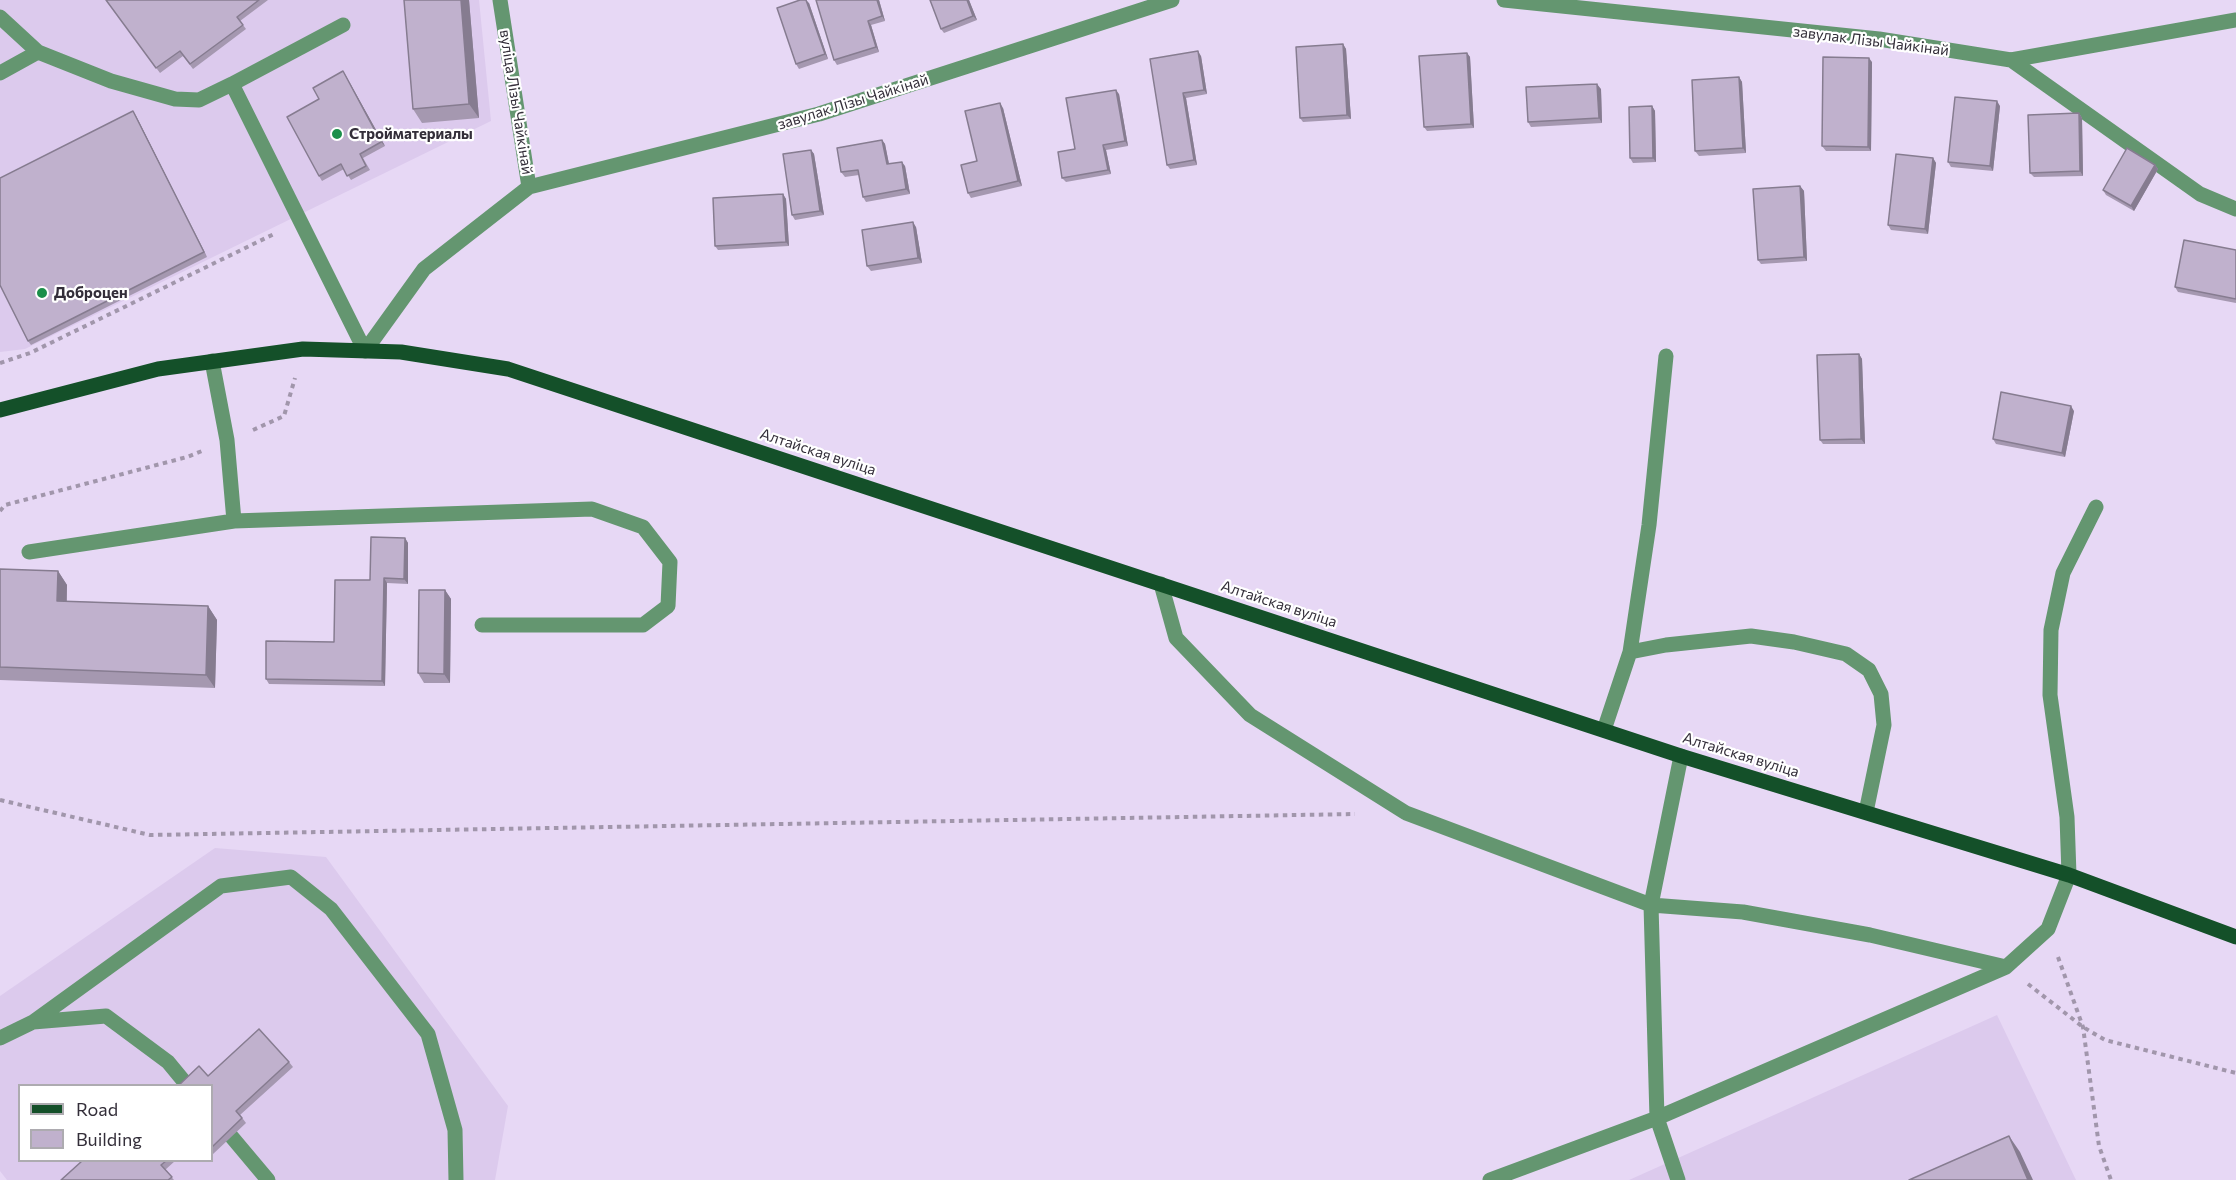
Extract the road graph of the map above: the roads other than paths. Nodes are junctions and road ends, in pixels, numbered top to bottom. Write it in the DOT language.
graph roads {
  1 [pos="501,0"];
  2 [pos="1172,0"];
  3 [pos="1504,0"];
  4 [pos="0,17"];
  5 [pos="2236,20"];
  6 [pos="343,25"];
  7 [pos="38,52"];
  8 [pos="2011,60"];
  9 [pos="0,74"];
  10 [pos="232,84"];
  11 [pos="529,187"];
  12 [pos="2236,209"];
  13 [pos="365,351"];
  14 [pos="1666,356"];
  15 [pos="212,361"];
  16 [pos="0,410"];
  17 [pos="2096,507"];
  18 [pos="234,521"];
  19 [pos="29,552"];
  20 [pos="1161,584"];
  21 [pos="482,625"];
  22 [pos="1630,652"];
  23 [pos="1604,730"];
  24 [pos="1681,756"];
  25 [pos="1866,813"];
  26 [pos="2069,875"];
  27 [pos="1651,905"];
  28 [pos="2236,937"];
  29 [pos="2006,967"];
  30 [pos="33,1022"];
  31 [pos="0,1038"];
  32 [pos="186,1084"];
  33 [pos="1657,1118"];
  34 [pos="231,1136"];
  35 [pos="268,1180"];
  36 [pos="456,1180"];
  37 [pos="1490,1180"];
  38 [pos="1678,1180"];
  1 -- 11 [label="street, вуліца Лізы Чайкінай"];
  2 -- 11 [label="street, завулак Лізы Чайкінай"];
  3 -- 8 [label="street, завулак Лізы Чайкінай"];
  4 -- 7 [label="street"];
  5 -- 8 [label="street, завулак Лізы Чайкінай"];
  6 -- 10 [label="street"];
  7 -- 9 [label="street"];
  7 -- 10 [label="street"];
  8 -- 12 [label="street"];
  10 -- 13 [label="street"];
  11 -- 13 [label="street, вуліца Лізы Чайкінай"];
  13 -- 15 [label="main road, Алтайская вуліца"];
  13 -- 20 [label="main road, Алтайская вуліца"];
  14 -- 22 [label="street"];
  15 -- 16 [label="main road, Алтайская вуліца"];
  15 -- 18 [label="street"];
  17 -- 26 [label="street"];
  18 -- 19 [label="street"];
  18 -- 21 [label="street"];
  20 -- 23 [label="main road, Алтайская вуліца"];
  20 -- 27 [label="street"];
  22 -- 23 [label="street"];
  22 -- 25 [label="street"];
  23 -- 24 [label="main road, Алтайская вуліца"];
  24 -- 25 [label="main road, Алтайская вуліца"];
  24 -- 27 [label="street"];
  25 -- 26 [label="main road, Алтайская вуліца"];
  26 -- 28 [label="main road, Алтайская вуліца"];
  26 -- 29 [label="street"];
  27 -- 29 [label="street"];
  27 -- 33 [label="street"];
  29 -- 33 [label="street"];
  30 -- 31 [label="street"];
  30 -- 32 [label="street"];
  30 -- 36 [label="street"];
  33 -- 37 [label="street"];
  33 -- 38 [label="street"];
  34 -- 35 [label="street"];
}
